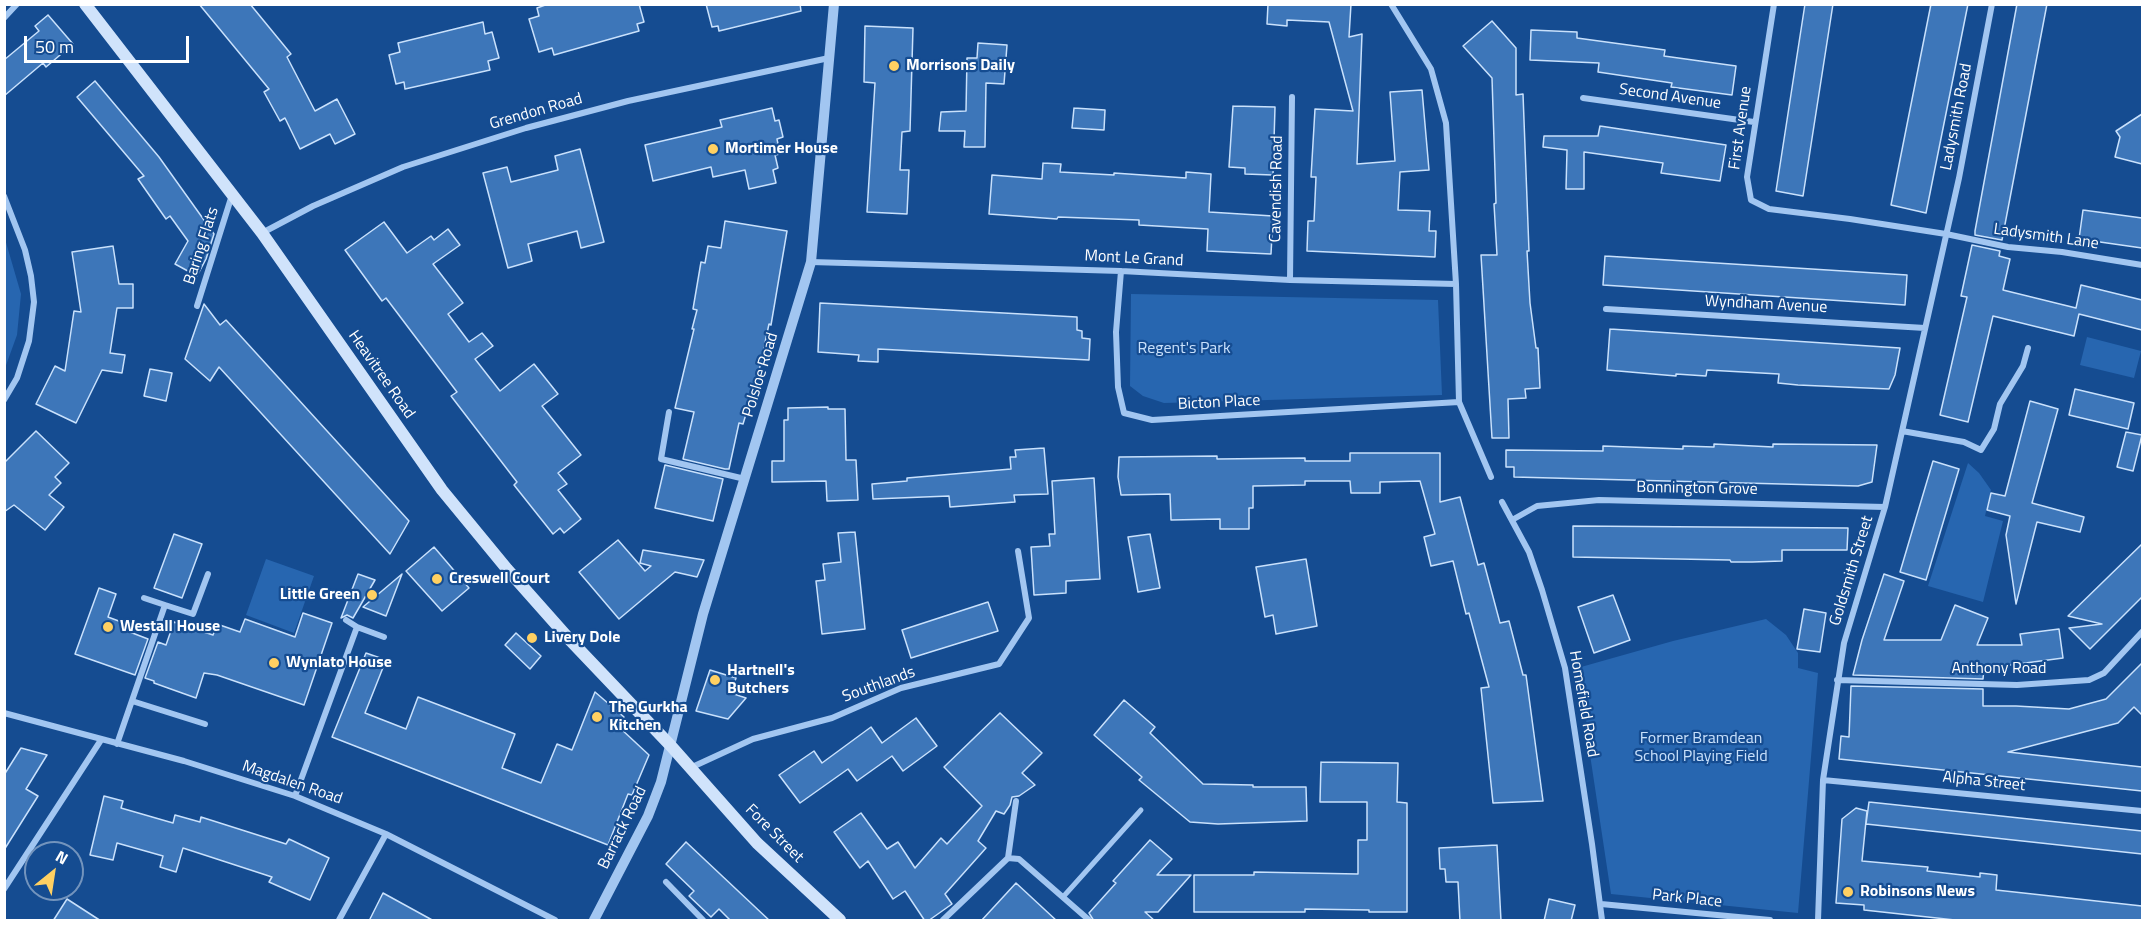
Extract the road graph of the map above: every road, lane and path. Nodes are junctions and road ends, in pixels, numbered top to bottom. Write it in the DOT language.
graph roads {
  1 [pos="17,4"];
  2 [pos="85,4"];
  3 [pos="834,4"];
  4 [pos="1391,4"];
  5 [pos="1774,4"];
  6 [pos="1992,4"];
  7 [pos="4,18"];
  8 [pos="830,58"];
  9 [pos="1292,97"];
  10 [pos="1583,98"];
  11 [pos="1754,122"];
  12 [pos="232,195"];
  13 [pos="4,196"];
  14 [pos="262,233"];
  15 [pos="1946,234"];
  16 [pos="811,262"];
  17 [pos="2142,265"];
  18 [pos="1121,271"];
  19 [pos="1290,280"];
  20 [pos="1456,284"];
  21 [pos="197,306"];
  22 [pos="1606,309"];
  23 [pos="1925,328"];
  24 [pos="2028,348"];
  25 [pos="4,400"];
  26 [pos="1459,402"];
  27 [pos="669,412"];
  28 [pos="1902,431"];
  29 [pos="1491,477"];
  30 [pos="746,479"];
  31 [pos="1502,501"];
  32 [pos="1886,507"];
  33 [pos="1512,520"];
  34 [pos="1018,551"];
  35 [pos="208,574"];
  36 [pos="144,598"];
  37 [pos="165,605"];
  38 [pos="346,620"];
  39 [pos="357,627"];
  40 [pos="2142,632"];
  41 [pos="384,637"];
  42 [pos="1837,680"];
  43 [pos="132,701"];
  44 [pos="4,713"];
  45 [pos="205,724"];
  46 [pos="101,740"];
  47 [pos="117,744"];
  48 [pos="671,746"];
  49 [pos="689,768"];
  50 [pos="1823,780"];
  51 [pos="296,796"];
  52 [pos="1016,801"];
  53 [pos="1141,810"];
  54 [pos="2142,811"];
  55 [pos="386,834"];
  56 [pos="1008,858"];
  57 [pos="666,882"];
  58 [pos="4,889"];
  59 [pos="1063,897"];
  60 [pos="1601,904"];
  61 [pos="339,921"];
  62 [pos="555,921"];
  63 [pos="594,921"];
  64 [pos="703,921"];
  65 [pos="840,921"];
  66 [pos="943,921"];
  67 [pos="1089,921"];
  68 [pos="1602,921"];
  69 [pos="1770,921"];
  70 [pos="1818,921"];
  1 -- 7 [label="street"];
  2 -- 12 [label="main road, Heavitree Road"];
  3 -- 8 [label="street, Polsloe Road"];
  4 -- 20 [label="street"];
  5 -- 11 [label="street, First Avenue"];
  6 -- 15 [label="street, Ladysmith Road"];
  8 -- 14 [label="street, Grendon Road"];
  8 -- 16 [label="street, Polsloe Road"];
  9 -- 19 [label="street, Cavendish Road"];
  10 -- 11 [label="street, Second Avenue"];
  11 -- 15 [label="street, First Avenue"];
  12 -- 14 [label="main road, Heavitree Road"];
  12 -- 21 [label="street, Baring Flats"];
  13 -- 25 [label="street"];
  14 -- 48 [label="main road, Heavitree Road"];
  15 -- 17 [label="street, Ladysmith Lane"];
  15 -- 23 [label="street, Goldsmith Street"];
  16 -- 18 [label="street, Mont Le Grand"];
  16 -- 30 [label="street, Polsloe Road"];
  18 -- 19 [label="street, Mont Le Grand"];
  18 -- 26 [label="street, Bicton Place"];
  19 -- 20 [label="street, Mont Le Grand"];
  20 -- 26 [label="street"];
  22 -- 23 [label="street, Wyndham Avenue"];
  23 -- 28 [label="street, Goldsmith Street"];
  24 -- 28 [label="street"];
  26 -- 29 [label="street"];
  27 -- 30 [label="street"];
  28 -- 32 [label="street, Goldsmith Street"];
  30 -- 48 [label="street, Polsloe Road"];
  31 -- 33 [label="street, Homefield Road"];
  32 -- 33 [label="street, Bonnington Grove"];
  32 -- 42 [label="street, Goldsmith Street"];
  33 -- 60 [label="street, Homefield Road"];
  34 -- 49 [label="street, Southlands"];
  35 -- 37 [label="street"];
  36 -- 37 [label="street"];
  37 -- 43 [label="street"];
  38 -- 39 [label="street"];
  39 -- 41 [label="street"];
  39 -- 51 [label="street"];
  40 -- 42 [label="street, Anthony Road"];
  42 -- 50 [label="street, Goldsmith Street"];
  43 -- 45 [label="street"];
  43 -- 47 [label="street"];
  44 -- 46 [label="street, Magdalen Road"];
  46 -- 47 [label="street, Magdalen Road"];
  46 -- 58 [label="street"];
  47 -- 51 [label="street, Magdalen Road"];
  48 -- 49 [label="main road, Heavitree Road"];
  48 -- 63 [label="street, Barrack Road"];
  49 -- 65 [label="main road, Fore Street"];
  50 -- 54 [label="street, Alpha Street"];
  50 -- 70 [label="street, Goldsmith Street"];
  51 -- 55 [label="street, Magdalen Road"];
  52 -- 56 [label="street"];
  53 -- 59 [label="street"];
  55 -- 61 [label="street"];
  55 -- 62 [label="street, Magdalen Road"];
  56 -- 59 [label="street"];
  56 -- 66 [label="street"];
  57 -- 64 [label="street"];
  59 -- 67 [label="street"];
  60 -- 68 [label="street, Homefield Road"];
  60 -- 69 [label="street, Park Place"];
}
